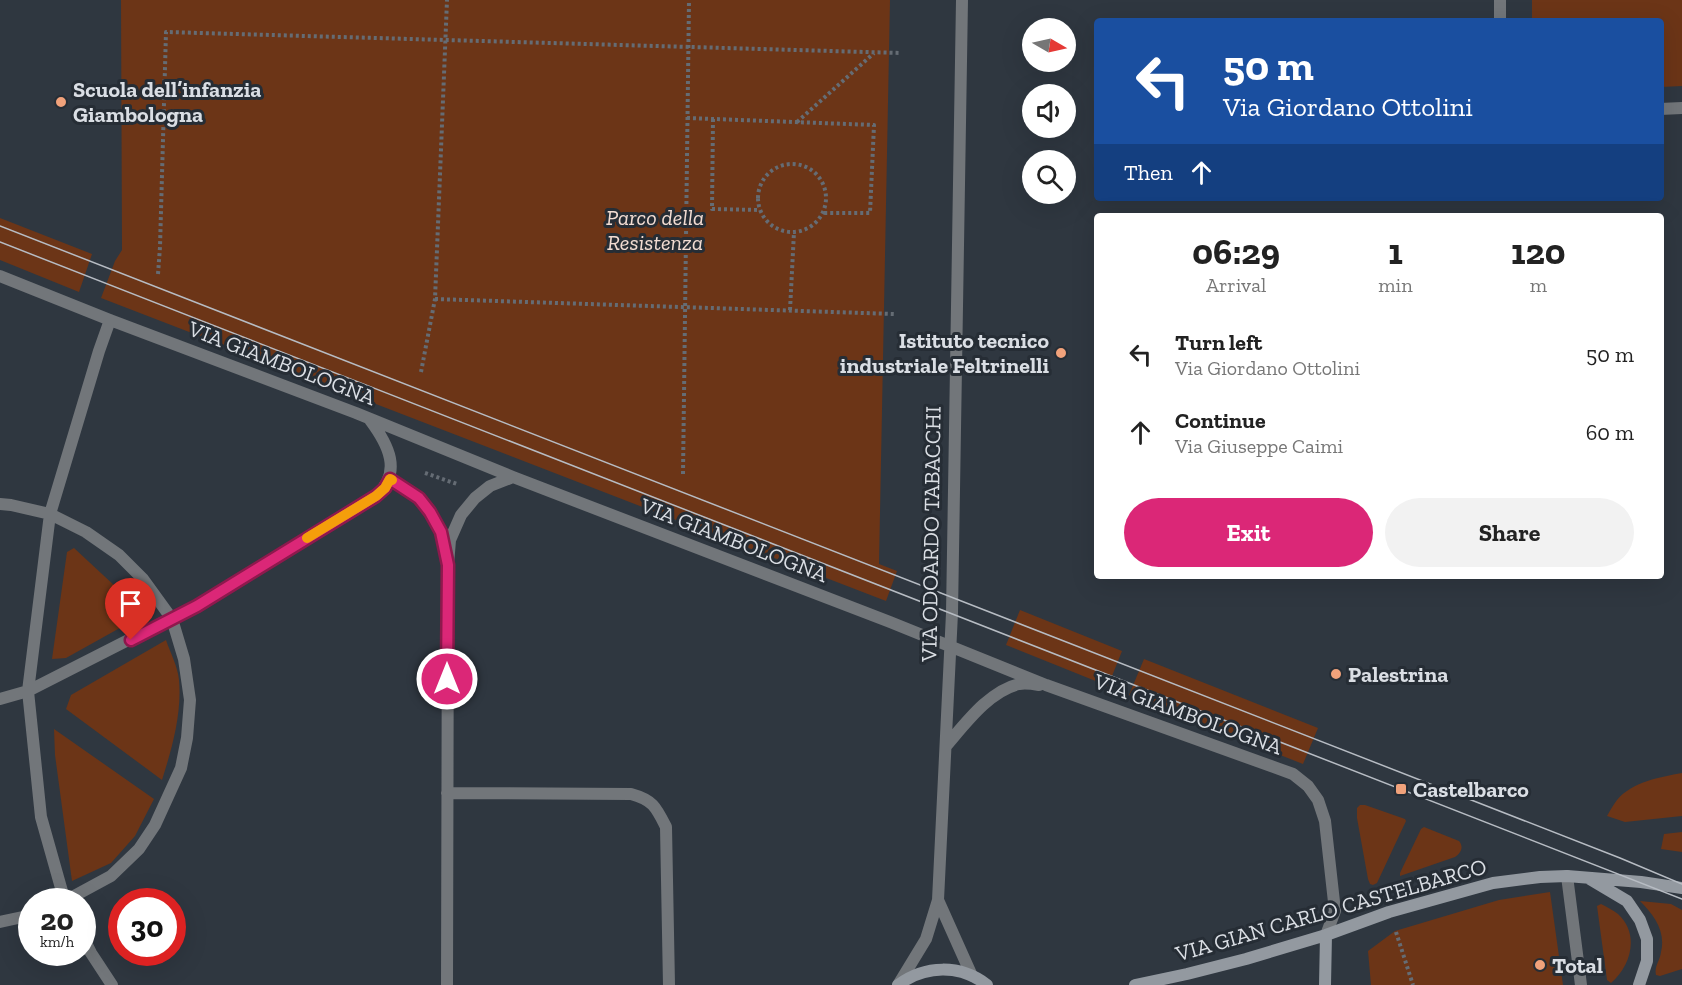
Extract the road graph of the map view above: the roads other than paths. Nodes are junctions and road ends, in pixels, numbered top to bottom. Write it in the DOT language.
graph roads {
  1 [pos="962,0"];
  2 [pos="1500,0"];
  3 [pos="1500,18"];
  4 [pos="1682,108"];
  5 [pos="1664,109"];
  6 [pos="0,276"];
  7 [pos="110,320"];
  8 [pos="369,419"];
  9 [pos="513,477"];
  10 [pos="390,479"];
  11 [pos="0,504"];
  12 [pos="50,514"];
  13 [pos="448,565"];
  14 [pos="172,619"];
  15 [pos="951,646"];
  16 [pos="1046,685"];
  17 [pos="27,691"];
  18 [pos="0,699"];
  19 [pos="946,746"];
  20 [pos="447,793"];
  21 [pos="1567,876"];
  22 [pos="1588,877"];
  23 [pos="60,888"];
  24 [pos="88,888"];
  25 [pos="1682,888"];
  26 [pos="938,900"];
  27 [pos="18,918"];
  28 [pos="0,922"];
  29 [pos="1326,935"];
  30 [pos="96,959"];
  31 [pos="972,976"];
  32 [pos="112,985"];
  33 [pos="447,985"];
  34 [pos="669,985"];
  35 [pos="898,985"];
  36 [pos="987,985"];
  37 [pos="1135,985"];
  38 [pos="1325,985"];
  39 [pos="1581,985"];
  40 [pos="1639,985"];
  1 -- 15 [label="street, VIA ODOARDO TABACCHI"];
  2 -- 3 [label="street"];
  4 -- 5 [label="street"];
  6 -- 7 [label="street, VIA GIAMBOLOGNA"];
  7 -- 8 [label="street, VIA GIAMBOLOGNA"];
  7 -- 12 [label="street"];
  8 -- 9 [label="street, VIA GIAMBOLOGNA"];
  8 -- 10 [label="street"];
  9 -- 13 [label="street"];
  9 -- 15 [label="street, VIA GIAMBOLOGNA"];
  10 -- 13 [label="street"];
  10 -- 14 [label="street"];
  11 -- 12 [label="street"];
  12 -- 14 [label="street"];
  12 -- 17 [label="street"];
  13 -- 20 [label="street"];
  14 -- 17 [label="street"];
  14 -- 24 [label="street"];
  15 -- 16 [label="street, VIA GIAMBOLOGNA"];
  15 -- 19 [label="street, VIA ODOARDO TABACCHI"];
  16 -- 19 [label="street"];
  16 -- 29 [label="street, VIA GIAMBOLOGNA"];
  17 -- 18 [label="street"];
  17 -- 23 [label="street"];
  19 -- 26 [label="street, VIA ODOARDO TABACCHI"];
  20 -- 33 [label="street"];
  20 -- 34 [label="street"];
  21 -- 22 [label="main road, VIA GIAN CARLO CASTELBARCO"];
  21 -- 29 [label="main road, VIA GIAN CARLO CASTELBARCO"];
  21 -- 39 [label="street"];
  22 -- 25 [label="main road, VIA GIAN CARLO CASTELBARCO"];
  22 -- 40 [label="main road"];
  26 -- 31 [label="street, VIA ODOARDO TABACCHI"];
  26 -- 35 [label="street, VIA ODOARDO TABACCHI"];
  27 -- 28 [label="street"];
  29 -- 37 [label="main road, VIA GIAN CARLO CASTELBARCO"];
  29 -- 38 [label="main road"];
  30 -- 32 [label="street"];
  31 -- 35 [label="main road"];
  31 -- 36 [label="main road"];
}
